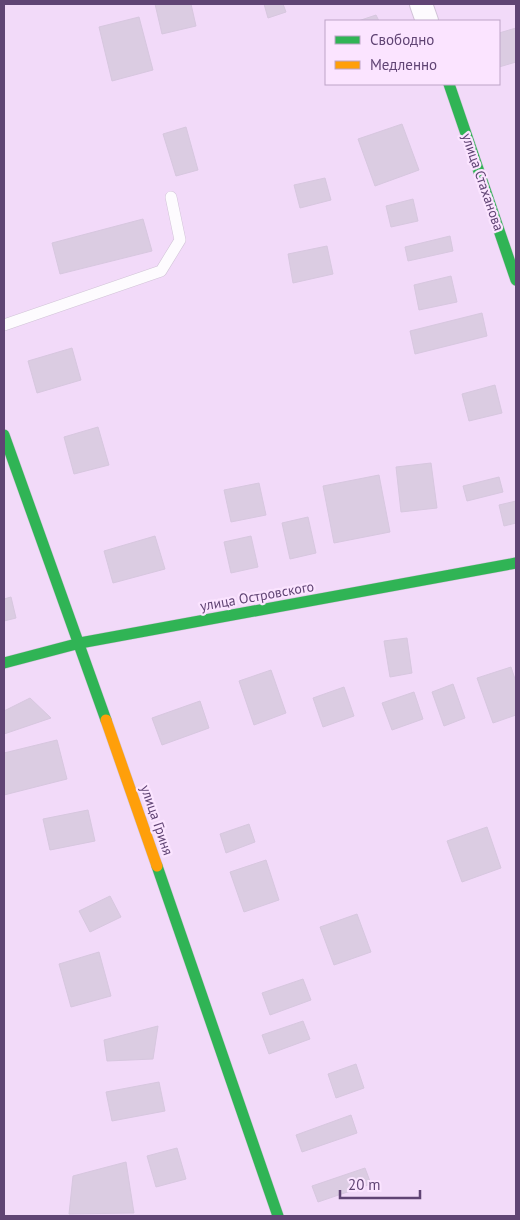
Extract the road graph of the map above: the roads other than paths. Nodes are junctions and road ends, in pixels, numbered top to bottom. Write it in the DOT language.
graph roads {
  1 [pos="422,4"];
  2 [pos="428,20"];
  3 [pos="449,85"];
  4 [pos="171,197"];
  5 [pos="516,280"];
  6 [pos="4,325"];
  7 [pos="4,435"];
  8 [pos="516,563"];
  9 [pos="80,644"];
  10 [pos="4,663"];
  11 [pos="278,1216"];
  1 -- 2 [label="street"];
  3 -- 5 [label="street, улица Стаханова"];
  4 -- 6 [label="lane"];
  7 -- 9 [label="street, улица Гриня"];
  8 -- 9 [label="street, улица Островского"];
  9 -- 10 [label="street, улица Островского"];
  9 -- 11 [label="street, улица Гриня"];
}
